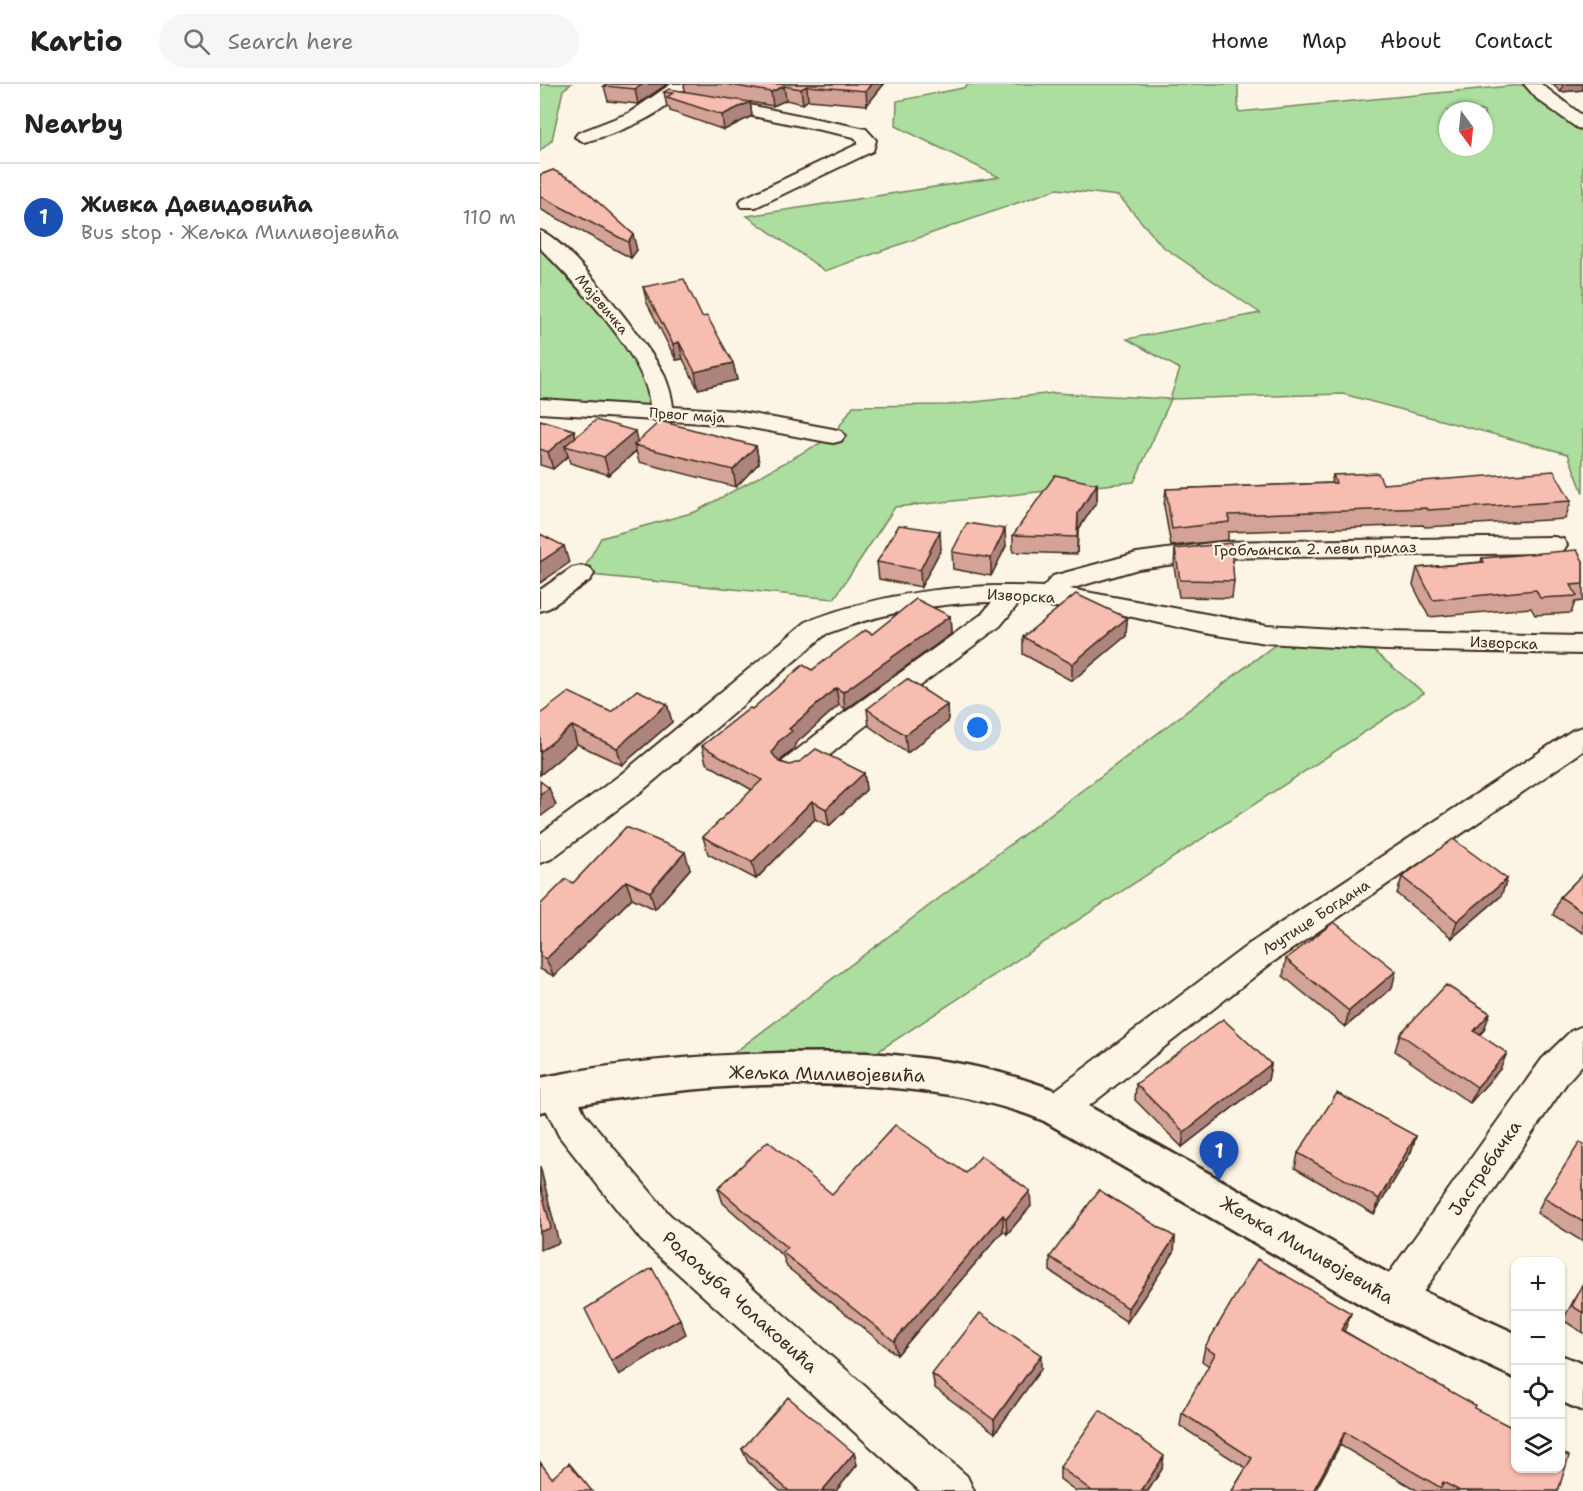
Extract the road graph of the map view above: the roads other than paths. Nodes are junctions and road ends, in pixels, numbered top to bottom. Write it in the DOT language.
graph roads {
  1 [pos="1532,84"];
  2 [pos="675,90"];
  3 [pos="1583,124"];
  4 [pos="584,137"];
  5 [pos="749,203"];
  6 [pos="540,237"];
  7 [pos="540,406"];
  8 [pos="662,413"];
  9 [pos="833,436"];
  10 [pos="1554,545"];
  11 [pos="581,574"];
  12 [pos="1009,593"];
  13 [pos="1049,597"];
  14 [pos="540,602"];
  15 [pos="1583,645"];
  16 [pos="1583,737"];
  17 [pos="793,769"];
  18 [pos="540,851"];
  19 [pos="1583,1041"];
  20 [pos="548,1093"];
  21 [pos="1058,1109"];
  22 [pos="1394,1300"];
  23 [pos="1511,1354"];
  24 [pos="1565,1379"];
  25 [pos="1583,1388"];
  26 [pos="952,1491"];
  1 -- 3 [label="street"];
  2 -- 4 [label="street"];
  2 -- 5 [label="street"];
  6 -- 8 [label="street, Мајевичка"];
  7 -- 8 [label="street, Првог маја"];
  8 -- 9 [label="street, Првог маја"];
  10 -- 13 [label="street, Гробљанска 2. леви прилаз"];
  11 -- 14 [label="street"];
  12 -- 13 [label="street, Изворска"];
  12 -- 17 [label="street"];
  12 -- 18 [label="street, Изворска"];
  13 -- 15 [label="street, Изворска"];
  16 -- 21 [label="street, Љутице Богдана"];
  19 -- 22 [label="street, Јастребачка"];
  20 -- 21 [label="street, Жељка Миливојевића"];
  20 -- 26 [label="street, Родољуба Чолаковића"];
  21 -- 22 [label="street, Жељка Миливојевића"];
  22 -- 23 [label="street, Жељка Миливојевића"];
  24 -- 25 [label="street"];
}
